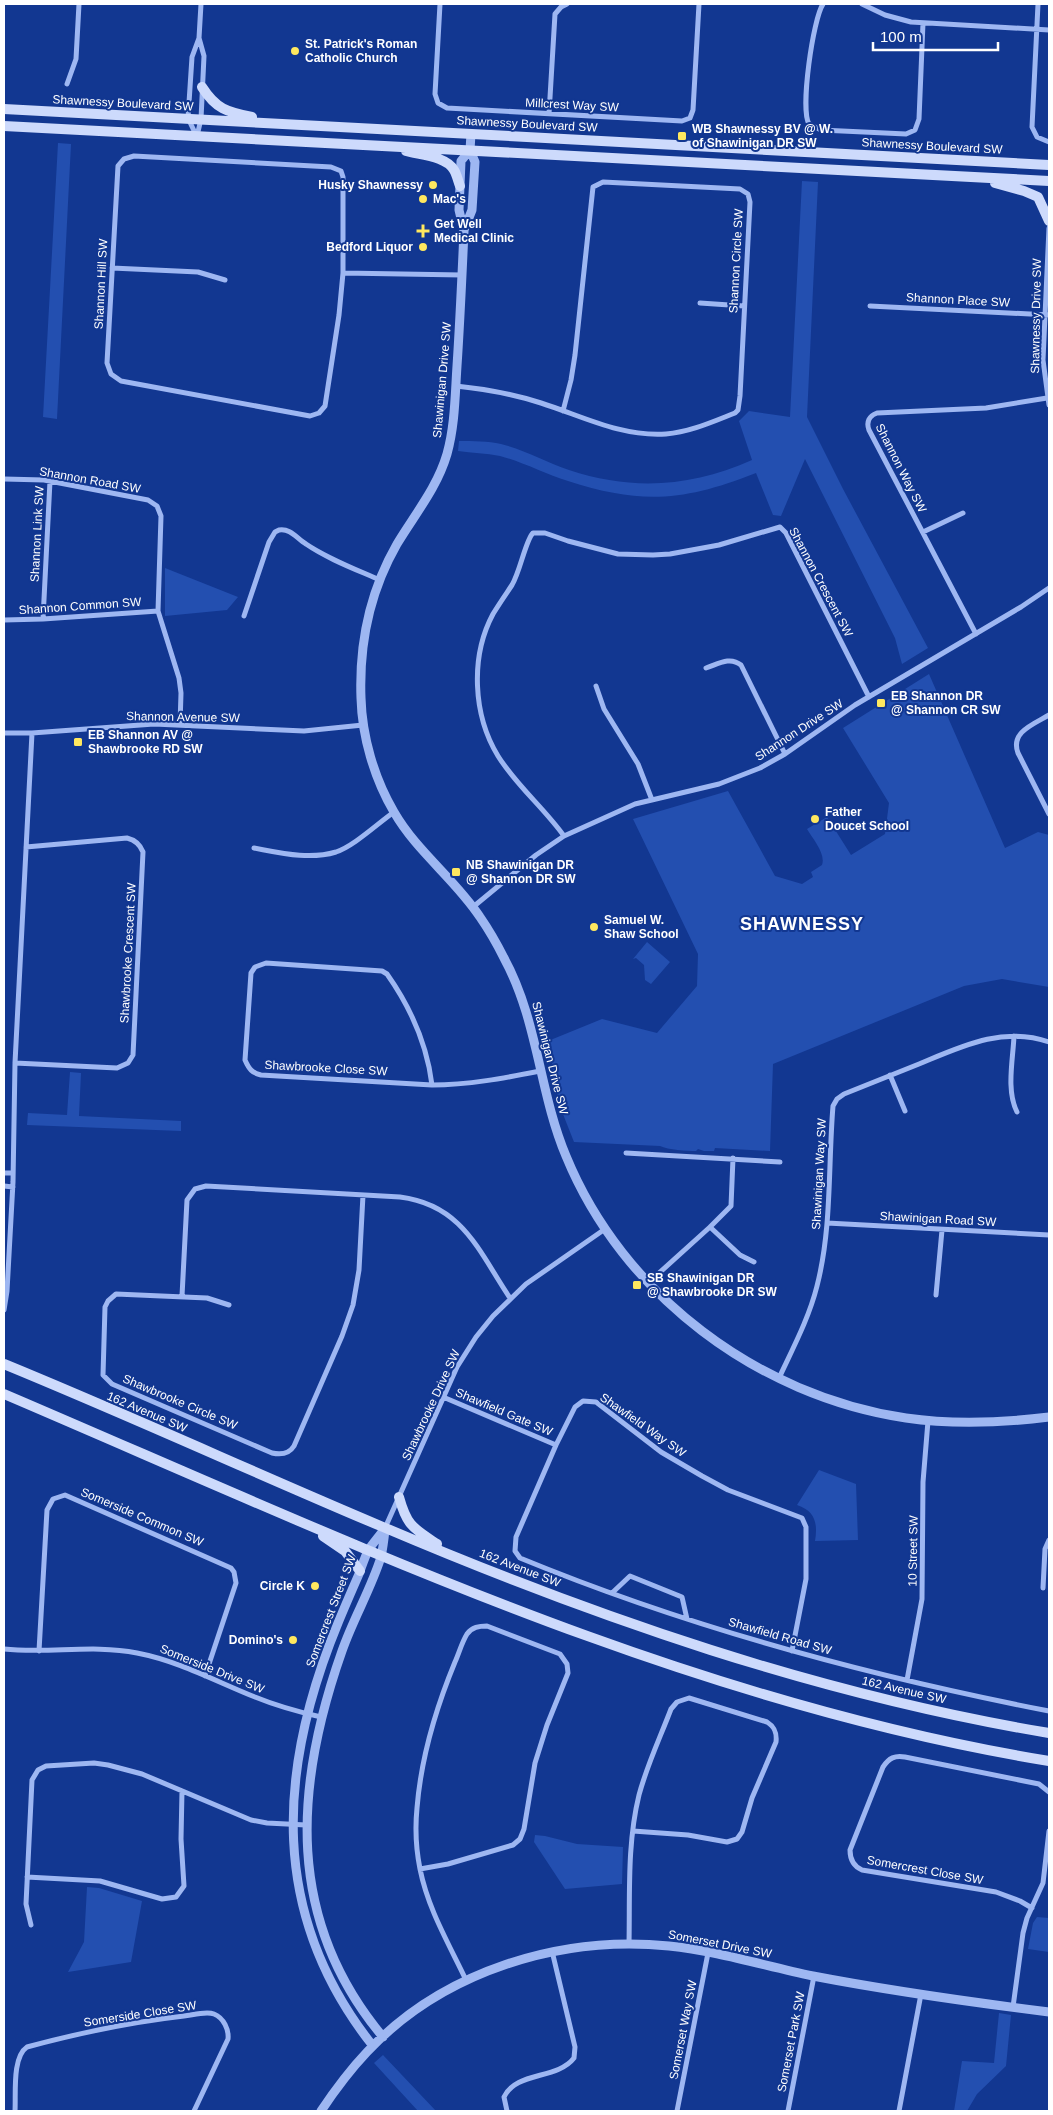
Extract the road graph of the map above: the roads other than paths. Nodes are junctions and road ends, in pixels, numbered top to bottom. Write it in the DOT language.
graph roads {
  1 [pos="79,4"];
  2 [pos="201,4"];
  3 [pos="440,4"];
  4 [pos="567,4"];
  5 [pos="699,4"];
  6 [pos="823,4"];
  7 [pos="862,4"];
  8 [pos="1038,4"];
  9 [pos="924,23"];
  10 [pos="1037,29"];
  11 [pos="1049,30"];
  12 [pos="199,38"];
  13 [pos="67,84"];
  14 [pos="202,87"];
  15 [pos="4,109"];
  16 [pos="549,114"];
  17 [pos="188,118"];
  18 [pos="201,119"];
  19 [pos="287,124"];
  20 [pos="4,126"];
  21 [pos="471,134"];
  22 [pos="196,136"];
  23 [pos="1049,142"];
  24 [pos="390,146"];
  25 [pos="470,150"];
  26 [pos="1049,165"];
  27 [pos="952,176"];
  28 [pos="1049,181"];
  29 [pos="460,186"];
  30 [pos="1049,221"];
  31 [pos="1049,228"];
  32 [pos="464,231"];
  33 [pos="112,268"];
  34 [pos="343,273"];
  35 [pos="462,275"];
  36 [pos="225,280"];
  37 [pos="700,303"];
  38 [pos="744,306"];
  39 [pos="870,306"];
  40 [pos="1047,315"];
  41 [pos="456,386"];
  42 [pos="1047,398"];
  43 [pos="1049,405"];
  44 [pos="563,411"];
  45 [pos="4,479"];
  46 [pos="50,481"];
  47 [pos="963,512"];
  48 [pos="924,532"];
  49 [pos="380,580"];
  50 [pos="1049,588"];
  51 [pos="158,611"];
  52 [pos="244,616"];
  53 [pos="43,619"];
  54 [pos="4,620"];
  55 [pos="976,634"];
  56 [pos="706,668"];
  57 [pos="596,686"];
  58 [pos="869,697"];
  59 [pos="1049,714"];
  60 [pos="180,725"];
  61 [pos="363,725"];
  62 [pos="4,733"];
  63 [pos="32,733"];
  64 [pos="785,754"];
  65 [pos="652,800"];
  66 [pos="394,812"];
  67 [pos="1049,814"];
  68 [pos="564,836"];
  69 [pos="26,847"];
  70 [pos="254,848"];
  71 [pos="472,907"];
  72 [pos="1014,1036"];
  73 [pos="1049,1042"];
  74 [pos="15,1063"];
  75 [pos="540,1072"];
  76 [pos="890,1075"];
  77 [pos="432,1084"];
  78 [pos="905,1111"];
  79 [pos="1017,1112"];
  80 [pos="626,1153"];
  81 [pos="733,1158"];
  82 [pos="780,1162"];
  83 [pos="4,1173"];
  84 [pos="13,1174"];
  85 [pos="4,1186"];
  86 [pos="13,1187"];
  87 [pos="363,1195"];
  88 [pos="826,1223"];
  89 [pos="710,1227"];
  90 [pos="605,1228"];
  91 [pos="942,1230"];
  92 [pos="1049,1236"];
  93 [pos="754,1262"];
  94 [pos="648,1283"];
  95 [pos="936,1295"];
  96 [pos="182,1296"];
  97 [pos="510,1298"];
  98 [pos="229,1305"];
  99 [pos="4,1310"];
  100 [pos="4,1364"];
  101 [pos="779,1378"];
  102 [pos="4,1394"];
  103 [pos="443,1397"];
  104 [pos="1049,1417"];
  105 [pos="928,1420"];
  106 [pos="556,1445"];
  107 [pos="399,1497"];
  108 [pos="301,1522"];
  109 [pos="385,1528"];
  110 [pos="1049,1540"];
  111 [pos="368,1551"];
  112 [pos="515,1551"];
  113 [pos="452,1555"];
  114 [pos="381,1556"];
  115 [pos="360,1571"];
  116 [pos="1043,1588"];
  117 [pos="612,1593"];
  118 [pos="687,1618"];
  119 [pos="4,1649"];
  120 [pos="39,1651"];
  121 [pos="792,1651"];
  122 [pos="205,1676"];
  123 [pos="907,1680"];
  124 [pos="1049,1711"];
  125 [pos="309,1714"];
  126 [pos="321,1717"];
  127 [pos="1049,1733"];
  128 [pos="1049,1761"];
  129 [pos="182,1791"];
  130 [pos="1049,1792"];
  131 [pos="293,1825"];
  132 [pos="306,1825"];
  133 [pos="633,1831"];
  134 [pos="1049,1831"];
  135 [pos="420,1869"];
  136 [pos="27,1877"];
  137 [pos="1032,1908"];
  138 [pos="31,1924"];
  139 [pos="629,1944"];
  140 [pos="552,1951"];
  141 [pos="708,1953"];
  142 [pos="814,1976"];
  143 [pos="466,1980"];
  144 [pos="921,1994"];
  145 [pos="1013,2008"];
  146 [pos="1049,2012"];
  147 [pos="383,2037"];
  148 [pos="373,2046"];
  149 [pos="15,2111"];
  150 [pos="194,2111"];
  151 [pos="321,2111"];
  152 [pos="507,2111"];
  153 [pos="677,2111"];
  154 [pos="788,2111"];
  155 [pos="898,2111"];
  1 -- 13 [label="street"];
  2 -- 12 [label="street"];
  3 -- 16 [label="street, Millcrest Way SW"];
  4 -- 16 [label="street"];
  5 -- 16 [label="street, Millcrest Way SW"];
  6 -- 9 [label="street"];
  7 -- 9 [label="street"];
  8 -- 10 [label="street"];
  9 -- 10 [label="street"];
  10 -- 11 [label="street"];
  10 -- 23 [label="street"];
  12 -- 14 [label="street"];
  12 -- 17 [label="street"];
  14 -- 18 [label="street"];
  14 -- 19 [label="main road"];
  15 -- 17 [label="main road, Shawnessy Boulevard SW"];
  17 -- 18 [label="main road, Shawnessy Boulevard SW"];
  17 -- 22 [label="street"];
  18 -- 19 [label="main road, Shawnessy Boulevard SW"];
  18 -- 22 [label="street"];
  19 -- 21 [label="main road, Shawnessy Boulevard SW"];
  20 -- 22 [label="main road"];
  21 -- 25 [label="street, Shawinigan Drive SW"];
  21 -- 26 [label="main road, Shawnessy Boulevard SW"];
  22 -- 24 [label="main road"];
  24 -- 25 [label="main road"];
  24 -- 29 [label="main road"];
  25 -- 27 [label="main road"];
  25 -- 29 [label="street, Shawinigan Drive SW"];
  25 -- 32 [label="street, Shawinigan Drive SW"];
  27 -- 28 [label="main road"];
  27 -- 30 [label="main road"];
  29 -- 32 [label="street, Shawinigan Drive SW"];
  31 -- 40 [label="street, Shawnessy Drive SW"];
  32 -- 35 [label="street, Shawinigan Drive SW"];
  33 -- 34 [label="street, Shannon Hill SW"];
  33 -- 34 [label="street, Shannon Hill SW"];
  33 -- 36 [label="street"];
  34 -- 35 [label="street"];
  35 -- 41 [label="street, Shawinigan Drive SW"];
  37 -- 38 [label="street"];
  38 -- 44 [label="street, Shannon Circle SW"];
  38 -- 44 [label="street, Shannon Circle SW"];
  39 -- 40 [label="street, Shannon Place SW"];
  40 -- 42 [label="street, Shawnessy Drive SW"];
  41 -- 44 [label="street, Shannon Circle SW"];
  41 -- 49 [label="street, Shawinigan Drive SW"];
  42 -- 43 [label="street, Shawnessy Drive SW"];
  42 -- 48 [label="street, Shannon Way SW"];
  45 -- 46 [label="street, Shannon Road SW"];
  46 -- 51 [label="street, Shannon Road SW"];
  46 -- 53 [label="street, Shannon Link SW"];
  47 -- 48 [label="street"];
  48 -- 55 [label="street, Shannon Way SW"];
  49 -- 52 [label="street"];
  49 -- 61 [label="street, Shawinigan Drive SW"];
  50 -- 55 [label="street, Shannon Drive SW"];
  51 -- 53 [label="street, Shannon Common SW"];
  51 -- 60 [label="street, Shannon Road SW"];
  53 -- 54 [label="street, Shannon Common SW"];
  55 -- 58 [label="street, Shannon Drive SW"];
  56 -- 64 [label="street"];
  57 -- 65 [label="street"];
  58 -- 64 [label="street, Shannon Drive SW"];
  58 -- 68 [label="street, Shannon Crescent SW"];
  59 -- 67 [label="street"];
  60 -- 61 [label="street, Shannon Avenue SW"];
  60 -- 63 [label="street, Shannon Avenue SW"];
  61 -- 66 [label="street, Shawinigan Drive SW"];
  62 -- 63 [label="street, Shannon Avenue SW"];
  63 -- 69 [label="street"];
  64 -- 65 [label="street, Shannon Drive SW"];
  65 -- 68 [label="street, Shannon Drive SW"];
  66 -- 70 [label="street"];
  66 -- 71 [label="street, Shawinigan Drive SW"];
  68 -- 71 [label="street, Shannon Drive SW"];
  69 -- 74 [label="street"];
  69 -- 74 [label="street, Shawbrooke Crescent SW"];
  71 -- 75 [label="street, Shawinigan Drive SW"];
  72 -- 73 [label="street, Shawinigan Way SW"];
  72 -- 76 [label="street, Shawinigan Way SW"];
  72 -- 79 [label="street"];
  74 -- 84 [label="street"];
  75 -- 77 [label="street, Shawbrooke Close SW"];
  75 -- 90 [label="street, Shawinigan Drive SW"];
  76 -- 78 [label="street"];
  76 -- 88 [label="street, Shawinigan Way SW"];
  77 -- 77 [label="street, Shawbrooke Close SW"];
  80 -- 81 [label="street"];
  81 -- 82 [label="street"];
  81 -- 89 [label="street"];
  83 -- 84 [label="street"];
  84 -- 86 [label="street"];
  85 -- 86 [label="street"];
  86 -- 99 [label="street"];
  87 -- 96 [label="street"];
  87 -- 96 [label="street, Shawbrooke Circle SW"];
  87 -- 97 [label="street"];
  88 -- 91 [label="street, Shawinigan Road SW"];
  88 -- 101 [label="street, Shawinigan Way SW"];
  89 -- 93 [label="street"];
  89 -- 94 [label="street"];
  90 -- 94 [label="street, Shawinigan Drive SW"];
  90 -- 97 [label="street, Shawbrooke Drive SW"];
  91 -- 92 [label="street, Shawinigan Road SW"];
  91 -- 95 [label="street"];
  94 -- 101 [label="street, Shawinigan Drive SW"];
  96 -- 98 [label="street"];
  97 -- 103 [label="street, Shawbrooke Drive SW"];
  100 -- 109 [label="main road, 162 Avenue SW"];
  101 -- 105 [label="street, Shawinigan Drive SW"];
  102 -- 108 [label="main road"];
  103 -- 106 [label="street, Shawfield Gate SW"];
  103 -- 107 [label="street, Shawbrooke Drive SW"];
  104 -- 105 [label="street, Shawinigan Drive SW"];
  105 -- 123 [label="street, 10 Street SW"];
  106 -- 112 [label="street, Shawfield Way SW"];
  106 -- 121 [label="street, Shawfield Way SW"];
  107 -- 109 [label="street, Shawbrooke Drive SW"];
  107 -- 113 [label="main road"];
  108 -- 111 [label="main road"];
  108 -- 115 [label="main road"];
  109 -- 111 [label="street, Somercrest Street SW"];
  109 -- 113 [label="main road, 162 Avenue SW"];
  109 -- 114 [label="street, Somercrest Street SW"];
  110 -- 116 [label="street"];
  111 -- 114 [label="main road"];
  111 -- 115 [label="street, Somercrest Street SW"];
  112 -- 117 [label="street, Shawfield Road SW"];
  113 -- 127 [label="main road, 162 Avenue SW"];
  114 -- 126 [label="street, Somercrest Street SW"];
  114 -- 128 [label="main road"];
  115 -- 125 [label="street, Somercrest Street SW"];
  117 -- 118 [label="street, Shawfield Road SW"];
  117 -- 118 [label="street"];
  118 -- 121 [label="street, Shawfield Road SW"];
  119 -- 120 [label="street, Somerside Drive SW"];
  120 -- 122 [label="street, Somerside Drive SW"];
  120 -- 122 [label="street, Somerside Common SW"];
  121 -- 123 [label="street, Shawfield Road SW"];
  122 -- 125 [label="street, Somerside Drive SW"];
  123 -- 124 [label="street, Shawfield Road SW"];
  125 -- 126 [label="street, Somerside Drive SW"];
  125 -- 131 [label="street, Somercrest Street SW"];
  126 -- 132 [label="street, Somercrest Street SW"];
  129 -- 131 [label="street"];
  129 -- 136 [label="street"];
  129 -- 136 [label="street"];
  130 -- 137 [label="street, Somercrest Close SW"];
  131 -- 132 [label="street"];
  131 -- 148 [label="street, Somercrest Street SW"];
  132 -- 147 [label="street, Somercrest Street SW"];
  133 -- 133 [label="street"];
  133 -- 139 [label="street"];
  134 -- 137 [label="street"];
  135 -- 135 [label="street"];
  135 -- 143 [label="street"];
  136 -- 138 [label="street"];
  137 -- 145 [label="street"];
  139 -- 140 [label="street, Somerset Drive SW"];
  139 -- 141 [label="street, Somerset Drive SW"];
  140 -- 143 [label="street, Somerset Drive SW"];
  140 -- 152 [label="street"];
  141 -- 142 [label="street, Somerset Drive SW"];
  141 -- 153 [label="street, Somerset Way SW"];
  142 -- 144 [label="street, Somerset Drive SW"];
  142 -- 154 [label="street, Somerset Park SW"];
  143 -- 147 [label="street, Somerset Drive SW"];
  144 -- 145 [label="street, Somerset Drive SW"];
  144 -- 155 [label="street"];
  145 -- 146 [label="street, Somerset Drive SW"];
  147 -- 148 [label="street, Somerset Drive SW"];
  148 -- 151 [label="street, Somerset Drive SW"];
  149 -- 150 [label="street, Somerside Close SW"];
}
